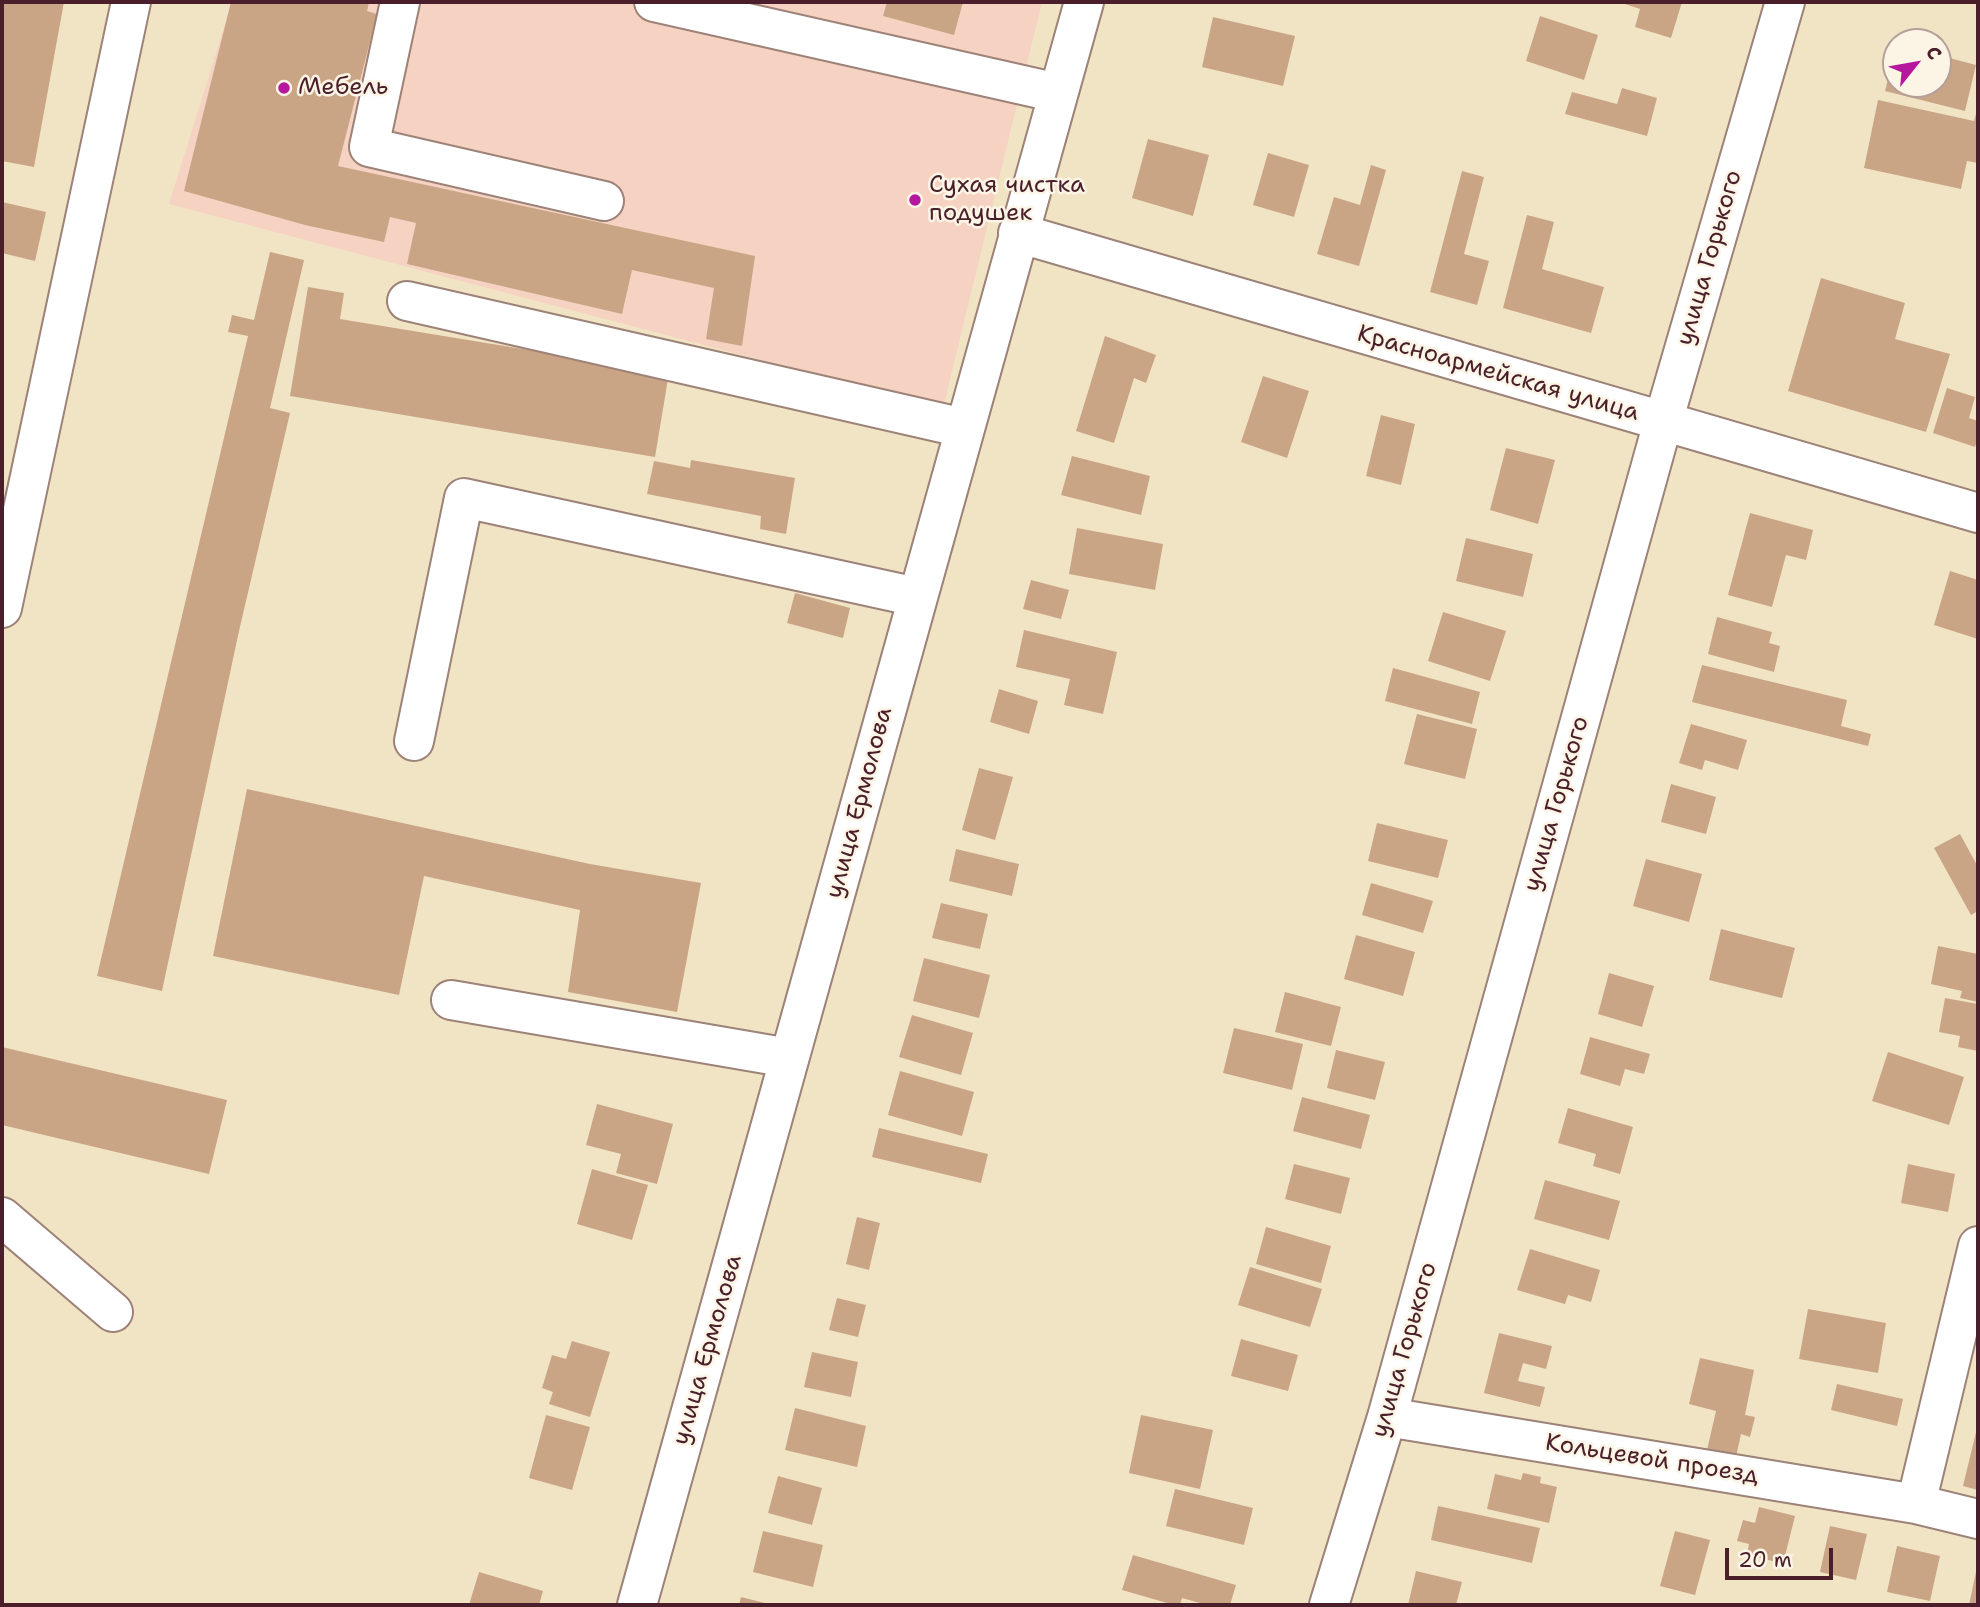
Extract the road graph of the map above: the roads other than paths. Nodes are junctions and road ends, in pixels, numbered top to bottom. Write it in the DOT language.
graph roads {
  1 [pos="131,2"];
  2 [pos="400,2"];
  3 [pos="654,2"];
  4 [pos="1084,2"];
  5 [pos="1785,2"];
  6 [pos="1058,93"];
  7 [pos="604,201"];
  8 [pos="1018,233"];
  9 [pos="407,301"];
  10 [pos="1663,422"];
  11 [pos="964,428"];
  12 [pos="1978,513"];
  13 [pos="917,597"];
  14 [pos="2,608"];
  15 [pos="414,741"];
  16 [pos="451,1000"];
  17 [pos="789,1058"];
  18 [pos="2,1217"];
  19 [pos="1978,1245"];
  20 [pos="113,1312"];
  21 [pos="1387,1417"];
  22 [pos="1916,1504"];
  23 [pos="1978,1519"];
  24 [pos="637,1605"];
  25 [pos="1329,1605"];
  1 -- 14 [label="street"];
  2 -- 7 [label="street"];
  3 -- 6 [label="street"];
  4 -- 6 [label="street, улица Ермолова"];
  5 -- 10 [label="street, улица Горького"];
  6 -- 8 [label="street, улица Ермолова"];
  8 -- 10 [label="street, Красноармейская улица"];
  8 -- 11 [label="street, улица Ермолова"];
  9 -- 11 [label="street"];
  10 -- 12 [label="street, Красноармейская улица"];
  10 -- 21 [label="street, улица Горького"];
  11 -- 13 [label="street, улица Ермолова"];
  13 -- 15 [label="street"];
  13 -- 17 [label="street, улица Ермолова"];
  16 -- 17 [label="street"];
  17 -- 24 [label="street, улица Ермолова"];
  18 -- 20 [label="street"];
  19 -- 22 [label="street"];
  21 -- 22 [label="street, Кольцевой проезд"];
  21 -- 25 [label="street, улица Горького"];
  22 -- 23 [label="street, Кольцевой проезд"];
}
